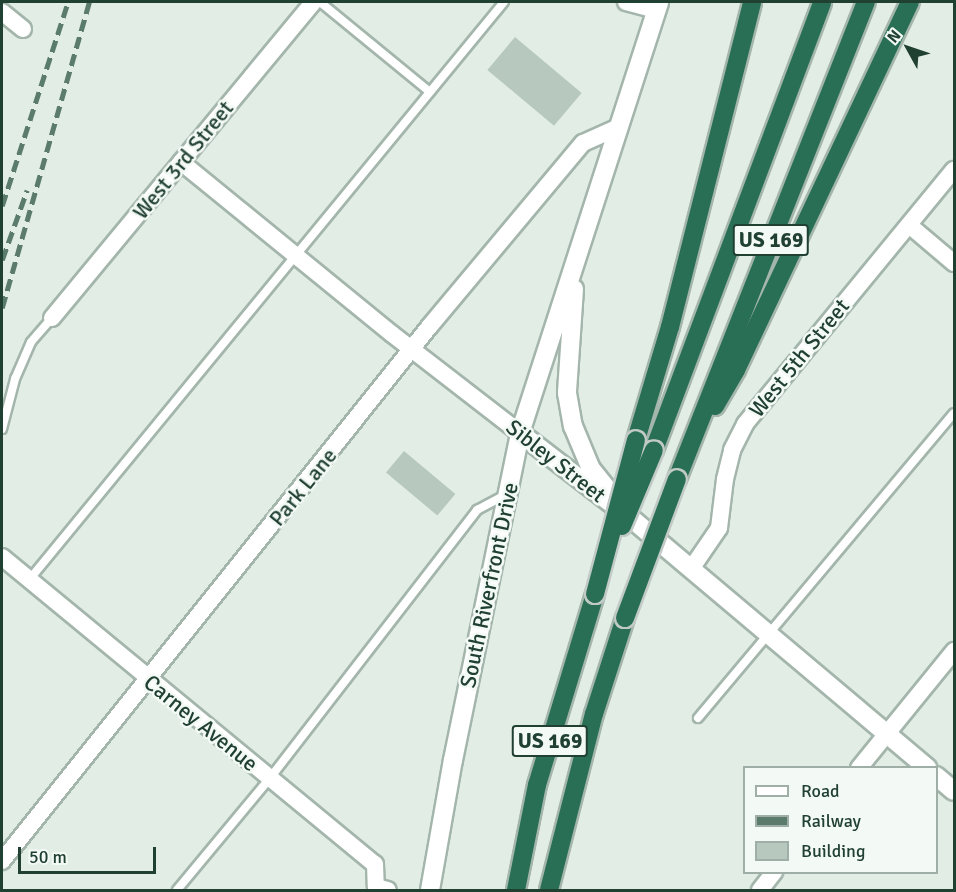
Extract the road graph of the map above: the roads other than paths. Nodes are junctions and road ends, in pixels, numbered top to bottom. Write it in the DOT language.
graph roads {
  1 [pos="313,2"];
  2 [pos="320,2"];
  3 [pos="504,2"];
  4 [pos="626,2"];
  5 [pos="752,2"];
  6 [pos="822,2"];
  7 [pos="866,2"];
  8 [pos="910,2"];
  9 [pos="657,4"];
  10 [pos="2,12"];
  11 [pos="23,29"];
  12 [pos="430,92"];
  13 [pos="616,128"];
  14 [pos="181,162"];
  15 [pos="954,170"];
  16 [pos="909,225"];
  17 [pos="578,252"];
  18 [pos="295,256"];
  19 [pos="954,263"];
  20 [pos="52,318"];
  21 [pos="413,350"];
  22 [pos="954,413"];
  23 [pos="2,429"];
  24 [pos="520,433"];
  25 [pos="685,457"];
  26 [pos="508,494"];
  27 [pos="633,520"];
  28 [pos="2,557"];
  29 [pos="691,569"];
  30 [pos="29,580"];
  31 [pos="595,594"];
  32 [pos="767,635"];
  33 [pos="954,651"];
  34 [pos="147,679"];
  35 [pos="698,718"];
  36 [pos="886,734"];
  37 [pos="862,766"];
  38 [pos="925,766"];
  39 [pos="270,778"];
  40 [pos="938,778"];
  41 [pos="954,791"];
  42 [pos="2,861"];
  43 [pos="773,874"];
  44 [pos="379,889"];
  45 [pos="177,891"];
  46 [pos="430,891"];
  47 [pos="516,891"];
  48 [pos="549,891"];
  49 [pos="760,891"];
  1 -- 14 [label="street, West 3rd Street"];
  2 -- 12 [label="lane"];
  3 -- 12 [label="lane"];
  4 -- 9 [label="street"];
  5 -- 31 [label="highway, bridge"];
  6 -- 31 [label="highway, US 169, bridge"];
  7 -- 25 [label="highway, US 169"];
  8 -- 25 [label="highway"];
  9 -- 13 [label="main road, South Riverfront Drive"];
  10 -- 11 [label="street"];
  12 -- 18 [label="lane"];
  13 -- 17 [label="main road, South Riverfront Drive"];
  13 -- 21 [label="street, Park Lane"];
  14 -- 18 [label="street, Sibley Street"];
  14 -- 20 [label="street, West 3rd Street"];
  15 -- 16 [label="street, West 5th Street"];
  16 -- 19 [label="street"];
  16 -- 29 [label="street, West 5th Street"];
  17 -- 24 [label="main road, South Riverfront Drive"];
  17 -- 27 [label="main road"];
  18 -- 21 [label="street, Sibley Street"];
  18 -- 30 [label="lane"];
  20 -- 23 [label="lane"];
  21 -- 24 [label="street, Sibley Street"];
  21 -- 34 [label="street, Park Lane"];
  22 -- 32 [label="lane"];
  24 -- 26 [label="main road, South Riverfront Drive"];
  24 -- 27 [label="main road, Sibley Street"];
  25 -- 48 [label="highway, US 169, bridge"];
  26 -- 39 [label="lane"];
  26 -- 46 [label="main road, South Riverfront Drive"];
  27 -- 29 [label="main road, Sibley Street"];
  28 -- 30 [label="street, Carney Avenue"];
  29 -- 32 [label="main road, Sibley Street"];
  30 -- 34 [label="street, Carney Avenue"];
  31 -- 47 [label="highway, US 169"];
  32 -- 35 [label="lane"];
  32 -- 36 [label="main road, Sibley Street"];
  33 -- 36 [label="street"];
  34 -- 39 [label="street, Carney Avenue"];
  34 -- 42 [label="street, Park Lane"];
  36 -- 37 [label="street"];
  36 -- 38 [label="main road, Sibley Street"];
  39 -- 44 [label="street, Carney Avenue"];
  39 -- 45 [label="lane"];
  40 -- 41 [label="main road"];
  43 -- 49 [label="street"];
}
